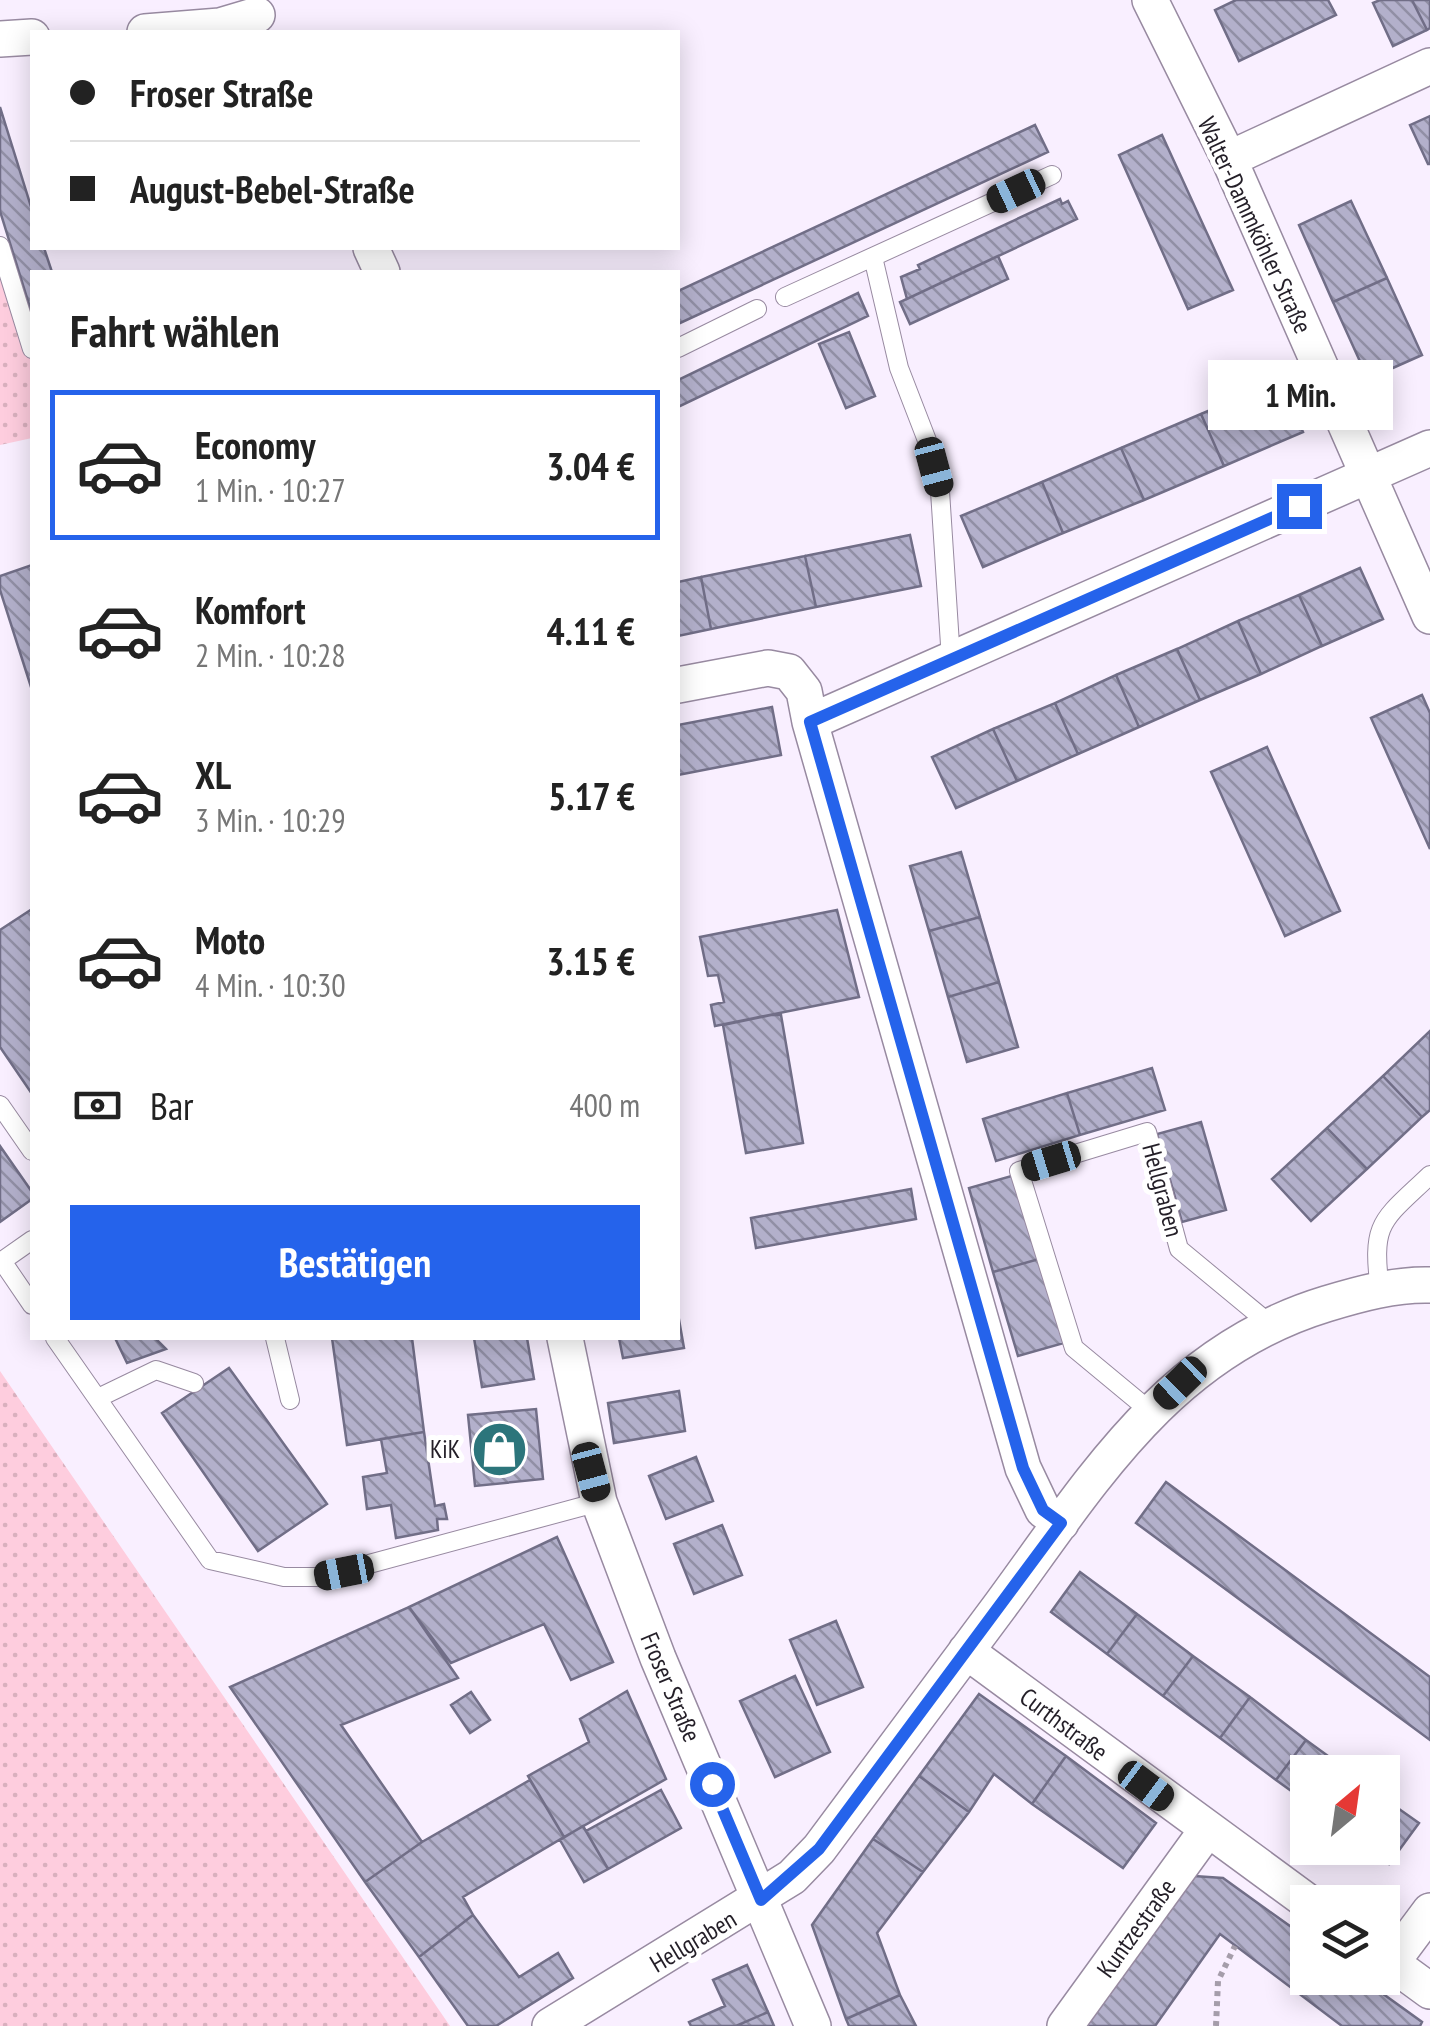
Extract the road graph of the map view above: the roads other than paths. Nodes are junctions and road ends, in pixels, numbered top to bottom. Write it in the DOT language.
graph roads {
  1 [pos="1150,0"];
  2 [pos="258,16"];
  3 [pos="170,30"];
  4 [pos="30,38"];
  5 [pos="0,39"];
  6 [pos="1430,66"];
  7 [pos="1229,159"];
  8 [pos="1052,174"];
  9 [pos="0,246"];
  10 [pos="873,257"];
  11 [pos="785,297"];
  12 [pos="757,310"];
  13 [pos="30,343"];
  14 [pos="680,347"];
  15 [pos="1430,448"];
  16 [pos="1368,475"];
  17 [pos="1430,616"];
  18 [pos="951,660"];
  19 [pos="680,685"];
  20 [pos="810,722"];
  21 [pos="0,1105"];
  22 [pos="30,1148"];
  23 [pos="1430,1175"];
  24 [pos="30,1241"];
  25 [pos="1430,1285"];
  26 [pos="1380,1290"];
  27 [pos="30,1302"];
  28 [pos="1271,1325"];
  29 [pos="57,1340"];
  30 [pos="275,1340"];
  31 [pos="564,1340"];
  32 [pos="194,1384"];
  33 [pos="98,1398"];
  34 [pos="290,1400"];
  35 [pos="1150,1411"];
  36 [pos="599,1502"];
  37 [pos="1061,1523"];
  38 [pos="966,1652"];
  39 [pos="1207,1830"];
  40 [pos="1290,1889"];
  41 [pos="761,1900"];
  42 [pos="1430,1911"];
  43 [pos="1400,1944"];
  44 [pos="1400,1969"];
  45 [pos="1430,1991"];
  46 [pos="550,2026"];
  47 [pos="813,2026"];
  48 [pos="1065,2026"];
  1 -- 7 [label="street, Walter-Dammköhler Straße"];
  2 -- 3 [label="street"];
  4 -- 5 [label="street"];
  6 -- 7 [label="street"];
  7 -- 16 [label="street, Walter-Dammköhler Straße"];
  8 -- 10 [label="lane"];
  9 -- 13 [label="lane"];
  10 -- 11 [label="lane"];
  10 -- 18 [label="lane"];
  12 -- 14 [label="lane"];
  15 -- 16 [label="street"];
  16 -- 17 [label="street, Walter-Dammköhler Straße"];
  16 -- 18 [label="street"];
  18 -- 20 [label="street"];
  19 -- 20 [label="street"];
  20 -- 37 [label="street"];
  21 -- 22 [label="lane"];
  23 -- 26 [label="lane"];
  24 -- 27 [label="lane"];
  25 -- 26 [label="street, Hellgraben"];
  26 -- 28 [label="street, Hellgraben"];
  28 -- 35 [label="street, Hellgraben"];
  28 -- 35 [label="lane, Hellgraben"];
  29 -- 33 [label="lane"];
  30 -- 34 [label="lane"];
  31 -- 36 [label="street, Froser Straße"];
  32 -- 33 [label="lane"];
  33 -- 36 [label="lane"];
  35 -- 37 [label="street, Hellgraben"];
  36 -- 41 [label="street, Froser Straße"];
  37 -- 38 [label="street, Hellgraben"];
  38 -- 39 [label="street, Curthstraße"];
  38 -- 41 [label="street, Hellgraben"];
  39 -- 40 [label="street, Curthstraße"];
  39 -- 48 [label="street, Kuntzestraße"];
  41 -- 46 [label="street, Hellgraben"];
  41 -- 47 [label="street, Froser Straße"];
  42 -- 43 [label="street"];
  44 -- 45 [label="street"];
}
